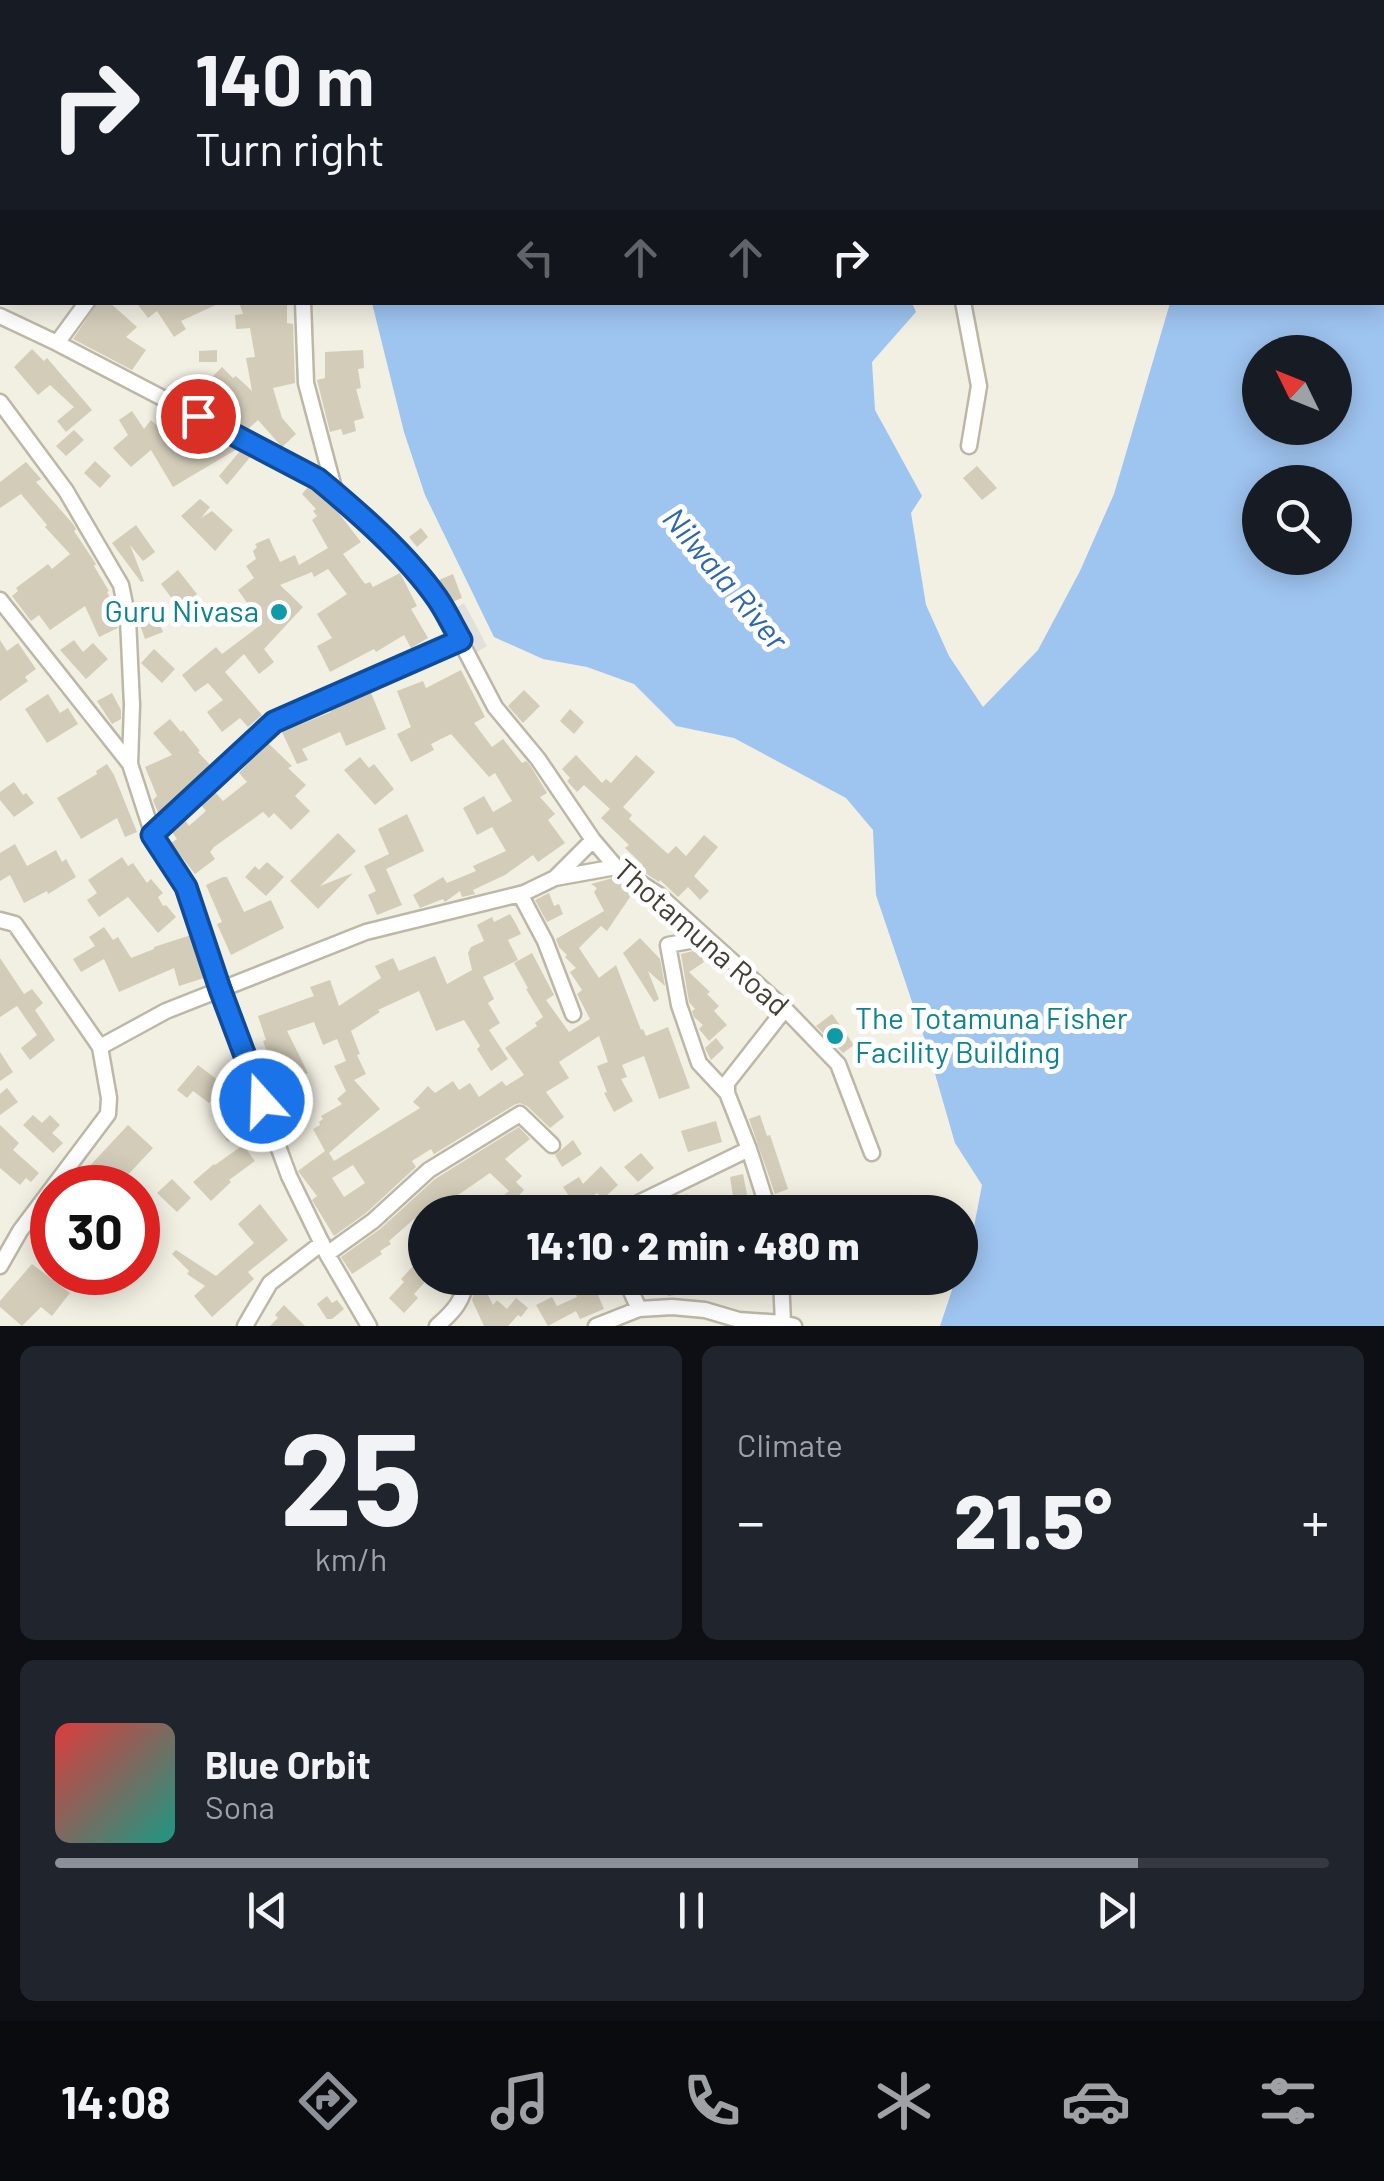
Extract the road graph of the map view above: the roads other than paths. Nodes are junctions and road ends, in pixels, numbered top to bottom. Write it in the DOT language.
graph roads {
  1 [pos="85,305"];
  2 [pos="303,305"];
  3 [pos="963,305"];
  4 [pos="0,316"];
  5 [pos="56,343"];
  6 [pos="0,402"];
  7 [pos="970,446"];
  8 [pos="335,493"];
  9 [pos="0,600"];
  10 [pos="461,640"];
  11 [pos="130,764"];
  12 [pos="152,835"];
  13 [pos="593,840"];
  14 [pos="616,867"];
  15 [pos="555,878"];
  16 [pos="520,894"];
  17 [pos="0,920"];
  18 [pos="705,938"];
  19 [pos="220,989"];
  20 [pos="785,1009"];
  21 [pos="573,1014"];
  22 [pos="100,1047"];
  23 [pos="727,1093"];
  24 [pos="552,1145"];
  25 [pos="749,1149"];
  26 [pos="872,1153"];
  27 [pos="655,1195"];
  28 [pos="764,1195"];
  29 [pos="324,1248"];
  30 [pos="0,1266"];
  31 [pos="462,1295"];
  32 [pos="633,1295"];
  33 [pos="784,1295"];
  34 [pos="639,1309"];
  35 [pos="788,1325"];
  36 [pos="245,1326"];
  37 [pos="369,1326"];
  38 [pos="437,1326"];
  39 [pos="596,1326"];
  1 -- 5 [label="street"];
  2 -- 8 [label="street"];
  3 -- 7 [label="street"];
  4 -- 5 [label="street, Thotamuna Road"];
  5 -- 8 [label="street, Thotamuna Road"];
  6 -- 11 [label="street"];
  8 -- 10 [label="street, Thotamuna Road"];
  9 -- 11 [label="street"];
  10 -- 12 [label="street"];
  10 -- 13 [label="street, Thotamuna Road"];
  11 -- 12 [label="street"];
  12 -- 19 [label="street"];
  13 -- 14 [label="street, Thotamuna Road"];
  13 -- 15 [label="street"];
  14 -- 15 [label="street"];
  14 -- 18 [label="street, Thotamuna Road"];
  15 -- 16 [label="street"];
  16 -- 19 [label="street"];
  16 -- 21 [label="street"];
  17 -- 22 [label="street"];
  18 -- 20 [label="street, Thotamuna Road"];
  18 -- 23 [label="street"];
  19 -- 22 [label="street"];
  19 -- 29 [label="street"];
  20 -- 23 [label="street"];
  20 -- 26 [label="street, Thotamuna Road"];
  22 -- 30 [label="street"];
  23 -- 25 [label="street"];
  24 -- 29 [label="street"];
  25 -- 27 [label="street"];
  25 -- 28 [label="street"];
  29 -- 36 [label="street"];
  29 -- 37 [label="street"];
  31 -- 38 [label="street"];
  32 -- 34 [label="street"];
  33 -- 35 [label="street"];
  34 -- 35 [label="street"];
  34 -- 39 [label="street"];
}
